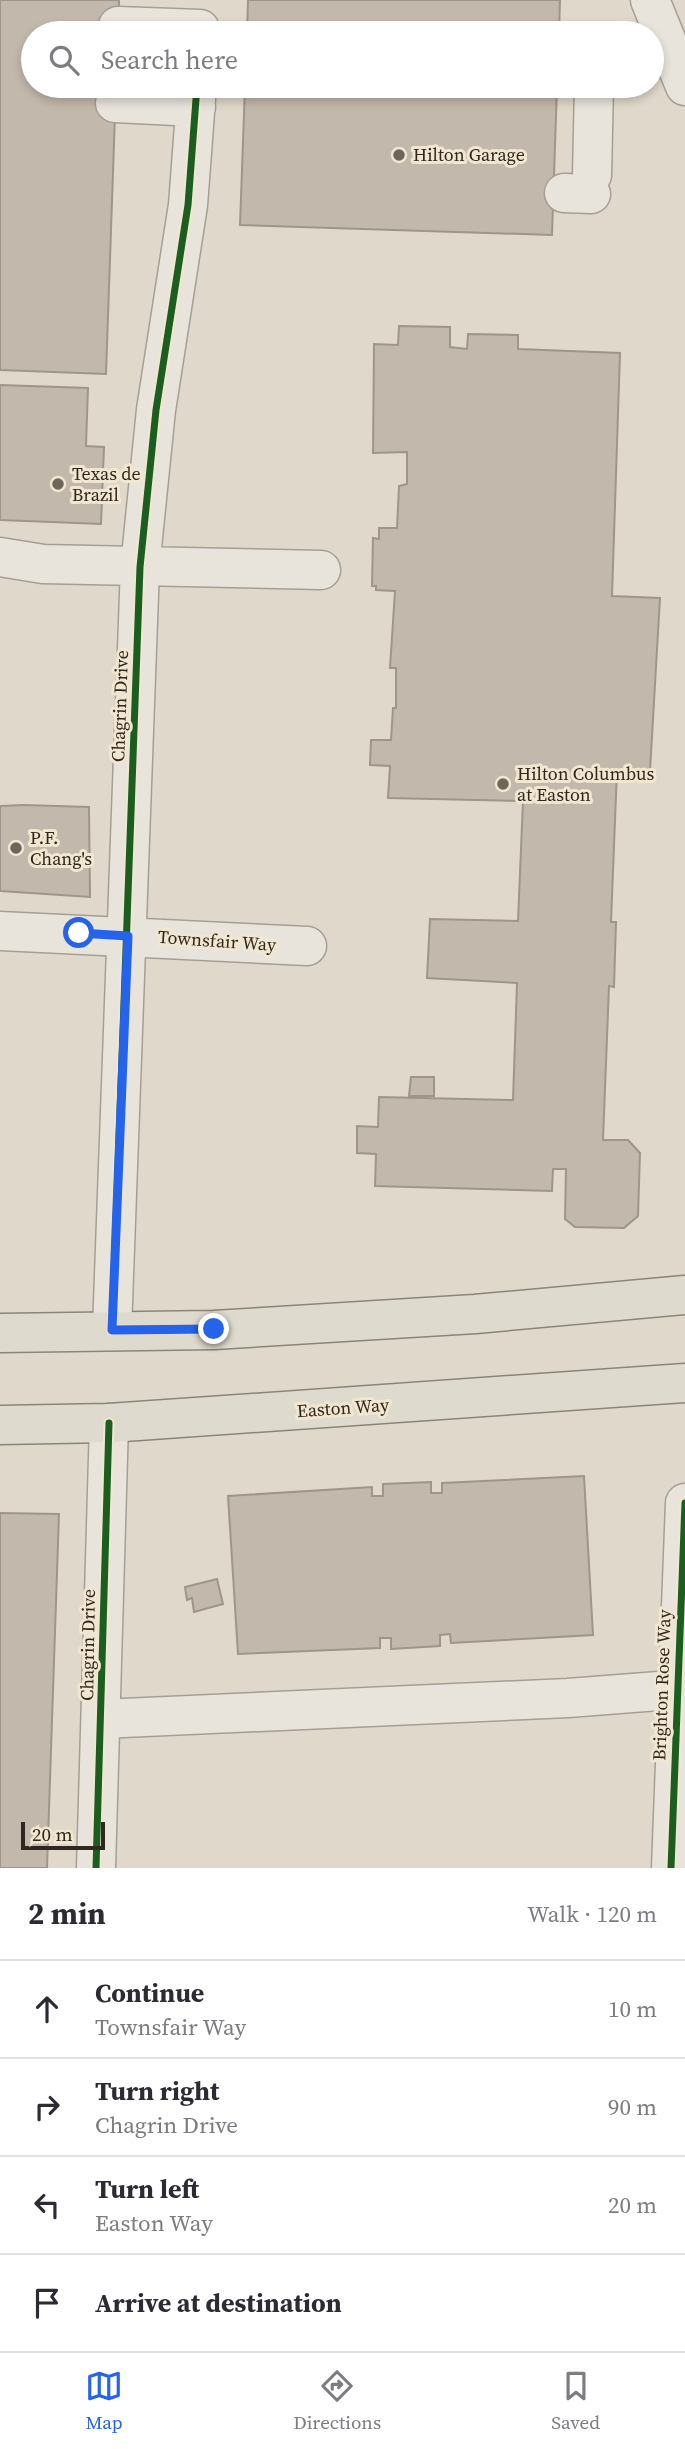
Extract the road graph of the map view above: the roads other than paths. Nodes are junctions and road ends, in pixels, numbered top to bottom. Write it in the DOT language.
graph roads {
  1 [pos="650,0"];
  2 [pos="659,21"];
  3 [pos="664,34"];
  4 [pos="685,86"];
  5 [pos="174,98"];
  6 [pos="197,98"];
  7 [pos="593,98"];
  8 [pos="116,103"];
  9 [pos="582,187"];
  10 [pos="0,557"];
  11 [pos="140,567"];
  12 [pos="321,570"];
  13 [pos="0,930"];
  14 [pos="128,936"];
  15 [pos="307,946"];
  16 [pos="685,1295"];
  17 [pos="112,1330"];
  18 [pos="0,1332"];
  19 [pos="685,1383"];
  20 [pos="109,1423"];
  21 [pos="0,1424"];
  22 [pos="685,1503"];
  23 [pos="681,1689"];
  24 [pos="102,1719"];
  25 [pos="96,1868"];
  26 [pos="671,1868"];
  1 -- 2 [label="street"];
  3 -- 4 [label="street"];
  5 -- 8 [label="street"];
  6 -- 11 [label="street, Chagrin Drive"];
  7 -- 9 [label="street"];
  10 -- 11 [label="street"];
  11 -- 12 [label="street"];
  11 -- 14 [label="street, Chagrin Drive"];
  13 -- 14 [label="street, Townsfair Way"];
  14 -- 15 [label="street, Townsfair Way"];
  14 -- 17 [label="street, Chagrin Drive"];
  16 -- 17 [label="main road"];
  17 -- 18 [label="main road"];
  19 -- 20 [label="main road, Easton Way"];
  20 -- 21 [label="main road, Easton Way"];
  20 -- 24 [label="street, Chagrin Drive"];
  22 -- 23 [label="street, Brighton Rose Way"];
  23 -- 24 [label="street"];
  23 -- 26 [label="street, Brighton Rose Way"];
  24 -- 25 [label="street, Chagrin Drive"];
}
